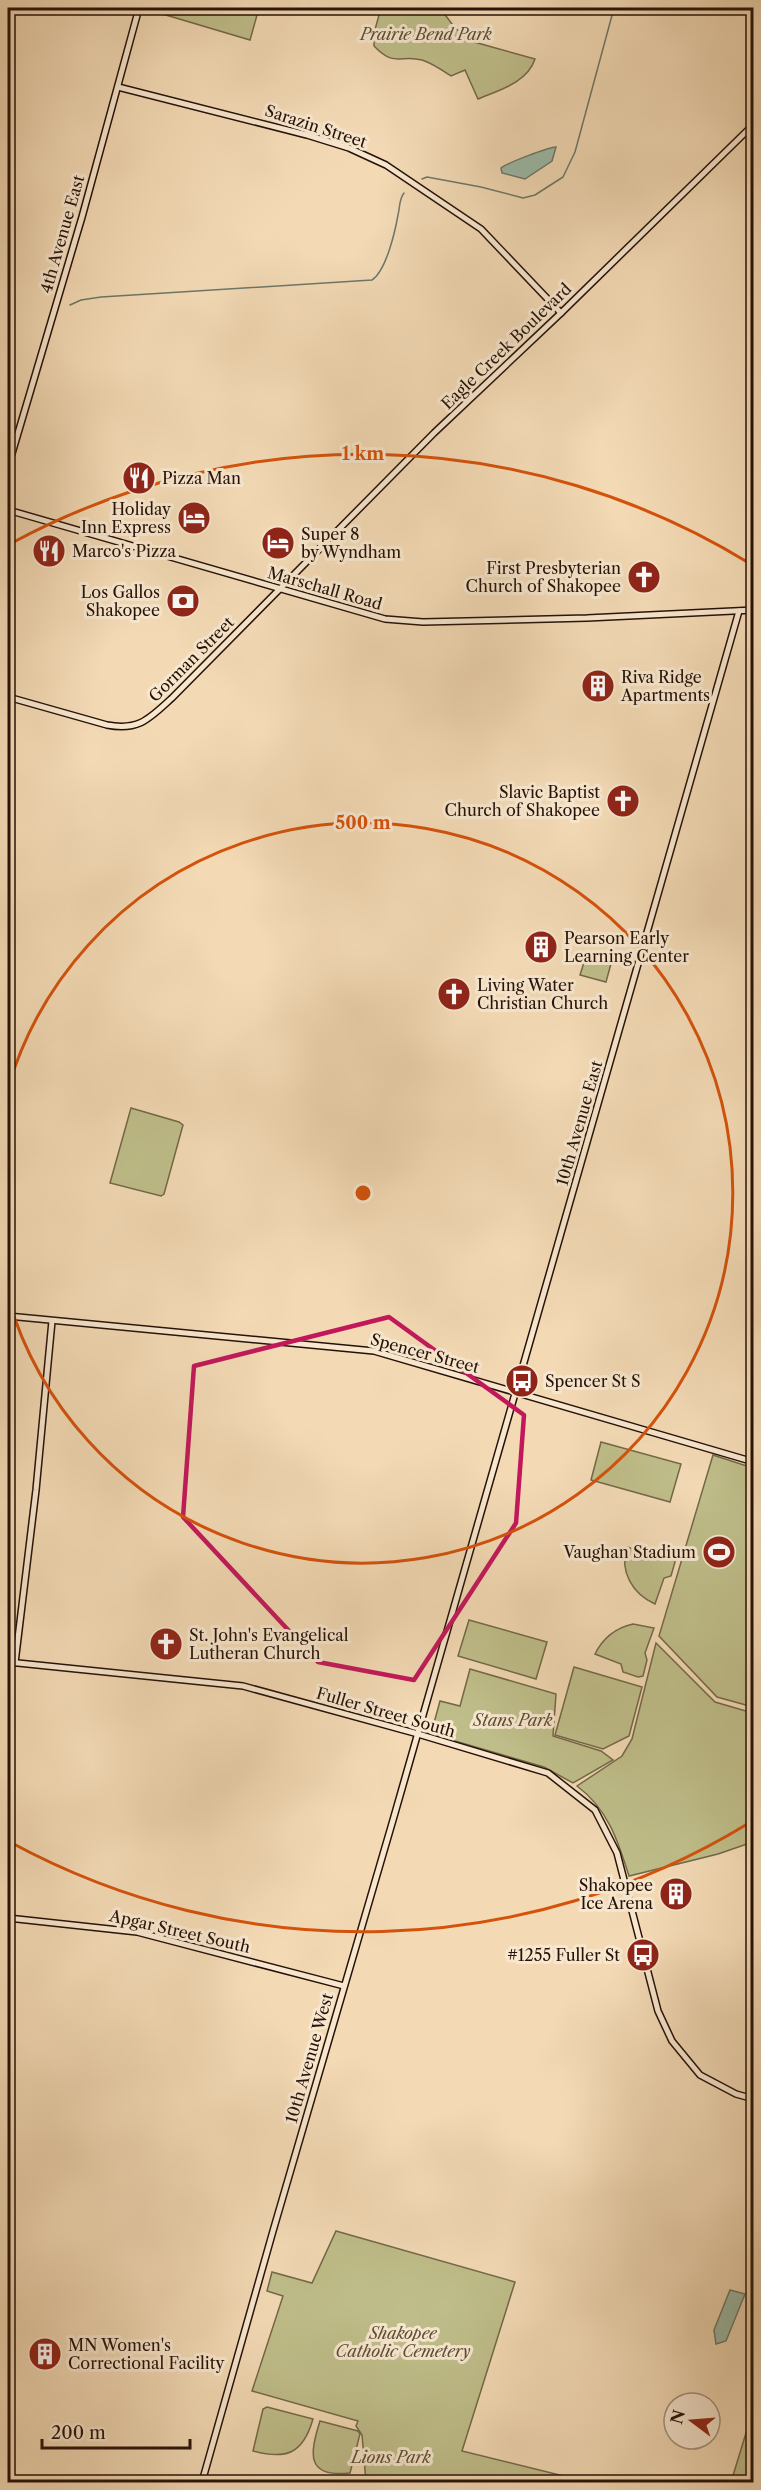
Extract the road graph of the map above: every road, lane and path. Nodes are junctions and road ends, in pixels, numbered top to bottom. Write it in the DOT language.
graph roads {
  1 [pos="139,8"];
  2 [pos="118,87"];
  3 [pos="753,123"];
  4 [pos="561,313"];
  5 [pos="8,467"];
  6 [pos="8,510"];
  7 [pos="279,590"];
  8 [pos="739,610"];
  9 [pos="753,610"];
  10 [pos="8,697"];
  11 [pos="8,1316"];
  12 [pos="52,1321"];
  13 [pos="516,1391"];
  14 [pos="753,1462"];
  15 [pos="443,1641"];
  16 [pos="8,1662"];
  17 [pos="15,1663"];
  18 [pos="418,1734"];
  19 [pos="8,1918"];
  20 [pos="344,1986"];
  21 [pos="753,2099"];
  22 [pos="202,2482"];
  1 -- 2 [label="street, 4th Avenue East"];
  2 -- 4 [label="street, Sarazin Street"];
  2 -- 5 [label="street, 4th Avenue East"];
  3 -- 4 [label="street, Eagle Creek Boulevard"];
  4 -- 7 [label="street, Eagle Creek Boulevard"];
  6 -- 7 [label="street, Marschall Road"];
  7 -- 8 [label="street, Marschall Road"];
  7 -- 10 [label="street, Gorman Street"];
  8 -- 9 [label="street, Marschall Road"];
  8 -- 13 [label="street, 10th Avenue East"];
  11 -- 12 [label="street, Spencer Street"];
  12 -- 13 [label="street, Spencer Street"];
  12 -- 17 [label="street"];
  13 -- 14 [label="street, Spencer Street"];
  13 -- 15 [label="street, 10th Avenue East"];
  15 -- 18 [label="street, 10th Avenue West"];
  16 -- 17 [label="street, Fuller Street South"];
  17 -- 18 [label="street, Fuller Street South"];
  18 -- 20 [label="street, 10th Avenue West"];
  18 -- 21 [label="street, Fuller Street South"];
  19 -- 20 [label="street, Apgar Street South"];
  20 -- 22 [label="street, 10th Avenue West"];
}
